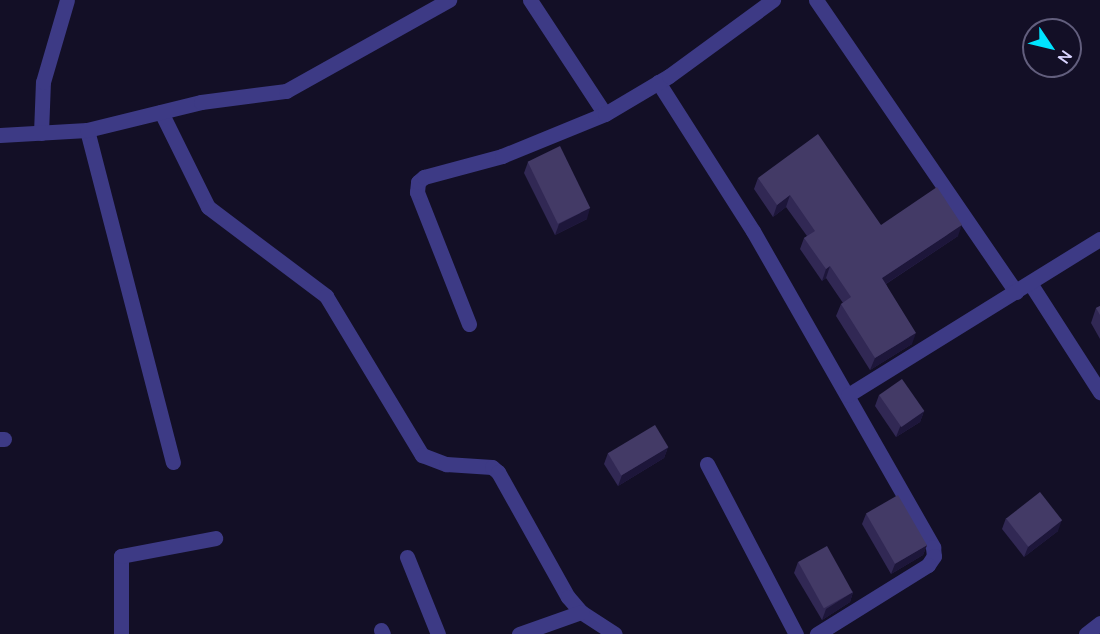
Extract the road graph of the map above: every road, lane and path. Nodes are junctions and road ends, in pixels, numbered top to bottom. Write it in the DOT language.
graph roads {
  1 [pos="67,0"];
  2 [pos="449,0"];
  3 [pos="530,0"];
  4 [pos="772,0"];
  5 [pos="816,0"];
  6 [pos="432,4"];
  7 [pos="658,82"];
  8 [pos="161,112"];
  9 [pos="605,114"];
  10 [pos="87,130"];
  11 [pos="41,133"];
  12 [pos="0,135"];
  13 [pos="1100,239"];
  14 [pos="1030,283"];
  15 [pos="1016,292"];
  16 [pos="469,324"];
  17 [pos="1100,392"];
  18 [pos="848,394"];
  19 [pos="173,462"];
  20 [pos="707,464"];
  21 [pos="215,538"];
  22 [pos="407,557"];
  23 [pos="581,612"];
  24 [pos="1100,623"];
  25 [pos="122,634"];
  26 [pos="438,634"];
  27 [pos="519,634"];
  28 [pos="615,634"];
  29 [pos="796,634"];
  30 [pos="817,634"];
  31 [pos="1086,634"];
  1 -- 11 [label="street"];
  2 -- 6 [label="street"];
  3 -- 9 [label="street"];
  4 -- 7 [label="street"];
  5 -- 15 [label="street"];
  6 -- 8 [label="street"];
  7 -- 9 [label="street"];
  7 -- 18 [label="street"];
  8 -- 10 [label="street"];
  8 -- 23 [label="street"];
  9 -- 16 [label="street"];
  10 -- 11 [label="street"];
  10 -- 19 [label="street"];
  11 -- 12 [label="street"];
  13 -- 14 [label="street"];
  14 -- 15 [label="street"];
  14 -- 17 [label="street"];
  15 -- 18 [label="street"];
  18 -- 30 [label="street"];
  20 -- 29 [label="street"];
  21 -- 25 [label="street"];
  22 -- 26 [label="street"];
  23 -- 27 [label="street"];
  23 -- 28 [label="street"];
  24 -- 31 [label="street"];
}
